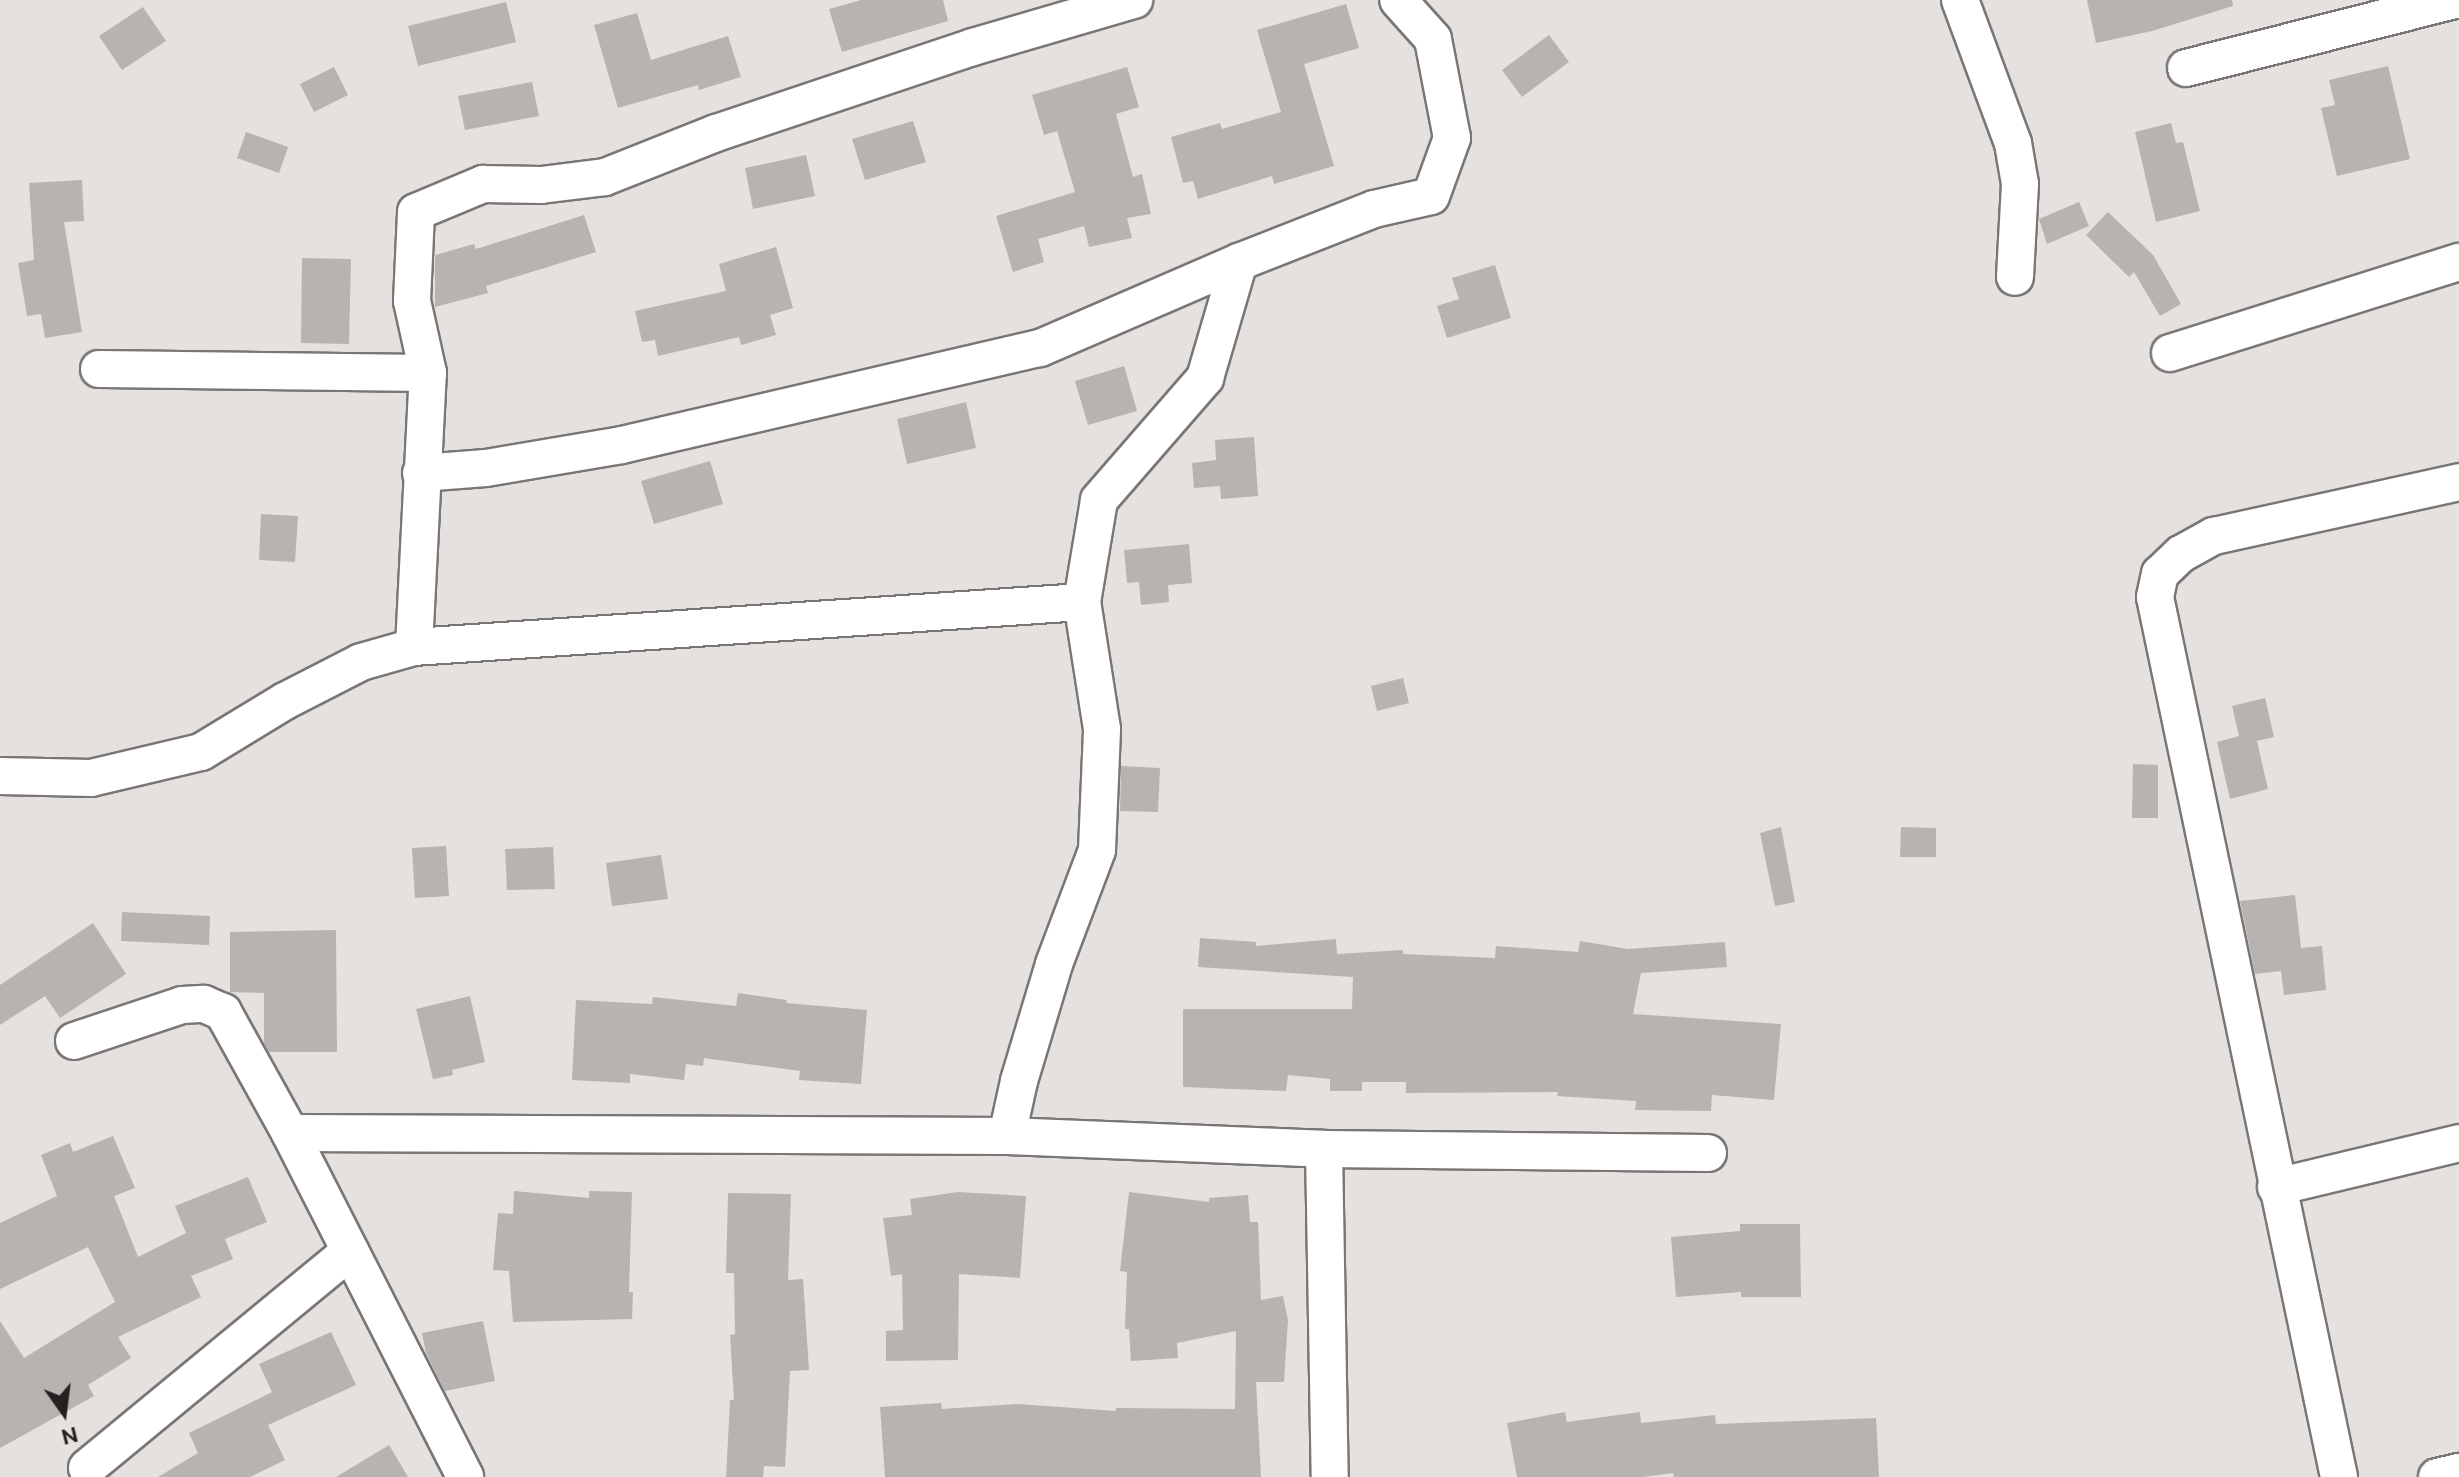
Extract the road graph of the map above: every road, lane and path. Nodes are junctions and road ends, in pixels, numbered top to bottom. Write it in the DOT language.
graph roads {
  1 [pos="1134,0"];
  2 [pos="1398,0"];
  3 [pos="1960,0"];
  4 [pos="2454,0"];
  5 [pos="2186,68"];
  6 [pos="1239,262"];
  7 [pos="2459,262"];
  8 [pos="2015,277"];
  9 [pos="2170,353"];
  10 [pos="99,369"];
  11 [pos="428,373"];
  12 [pos="421,473"];
  13 [pos="2459,482"];
  14 [pos="1082,602"];
  15 [pos="414,647"];
  16 [pos="0,776"];
  17 [pos="74,1041"];
  18 [pos="290,1133"];
  19 [pos="1007,1136"];
  20 [pos="2459,1143"];
  21 [pos="1324,1149"];
  22 [pos="1708,1153"];
  23 [pos="2276,1187"];
  24 [pos="350,1251"];
  25 [pos="87,1468"];
  26 [pos="2459,1472"];
  27 [pos="465,1477"];
  28 [pos="1330,1477"];
  29 [pos="2339,1477"];
  30 [pos="2437,1477"];
  1 -- 11 [label="street"];
  2 -- 6 [label="street"];
  3 -- 8 [label="street"];
  4 -- 5 [label="street"];
  6 -- 12 [label="street"];
  6 -- 14 [label="street"];
  7 -- 9 [label="street"];
  10 -- 11 [label="street"];
  11 -- 12 [label="street"];
  12 -- 15 [label="street"];
  13 -- 23 [label="street"];
  14 -- 15 [label="street"];
  14 -- 19 [label="street"];
  15 -- 16 [label="street"];
  17 -- 18 [label="street"];
  18 -- 19 [label="street"];
  18 -- 24 [label="street"];
  19 -- 21 [label="street"];
  20 -- 23 [label="street"];
  21 -- 22 [label="street"];
  21 -- 28 [label="street"];
  23 -- 29 [label="street"];
  24 -- 25 [label="street"];
  24 -- 27 [label="street"];
  26 -- 30 [label="street"];
}
